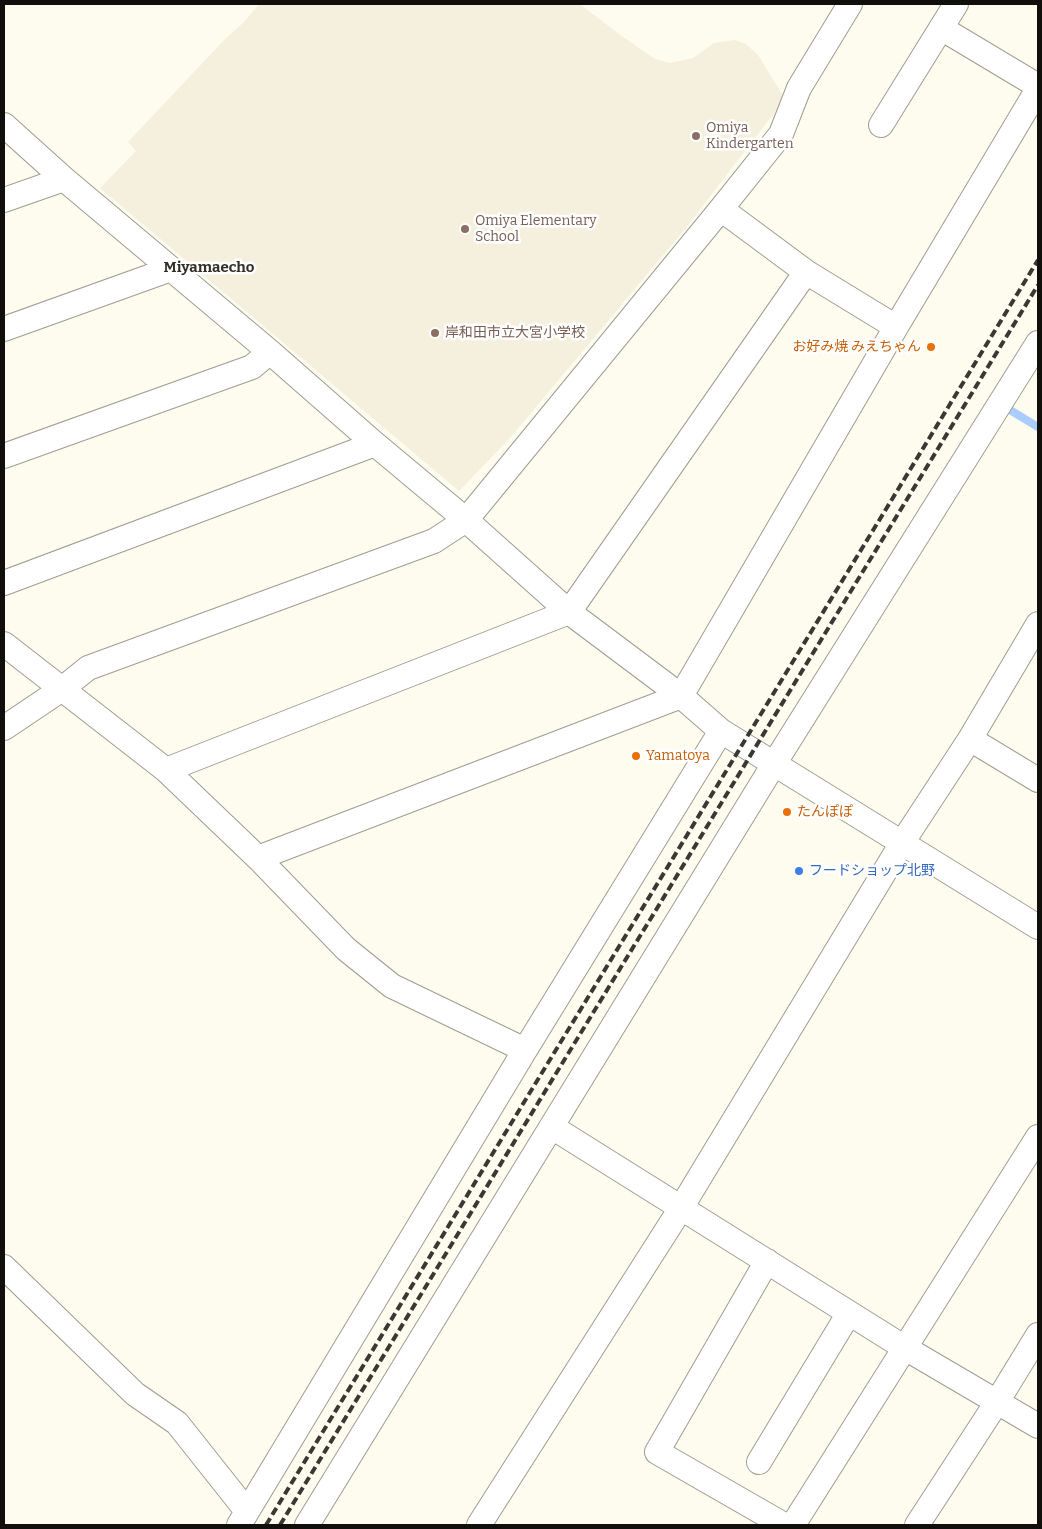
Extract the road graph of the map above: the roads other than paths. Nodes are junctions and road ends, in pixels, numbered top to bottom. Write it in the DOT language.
graph roads {
  1 [pos="850,4"];
  2 [pos="956,4"];
  3 [pos="941,28"];
  4 [pos="1038,87"];
  5 [pos="4,125"];
  6 [pos="881,125"];
  7 [pos="64,179"];
  8 [pos="4,200"];
  9 [pos="721,209"];
  10 [pos="171,269"];
  11 [pos="806,272"];
  12 [pos="896,327"];
  13 [pos="4,329"];
  14 [pos="1038,343"];
  15 [pos="270,352"];
  16 [pos="375,444"];
  17 [pos="4,456"];
  18 [pos="466,520"];
  19 [pos="4,583"];
  20 [pos="570,612"];
  21 [pos="1038,624"];
  22 [pos="4,644"];
  23 [pos="62,689"];
  24 [pos="681,696"];
  25 [pos="4,728"];
  26 [pos="721,731"];
  27 [pos="970,739"];
  28 [pos="774,764"];
  29 [pos="166,770"];
  30 [pos="1038,780"];
  31 [pos="902,843"];
  32 [pos="258,858"];
  33 [pos="1038,927"];
  34 [pos="525,1050"];
  35 [pos="552,1128"];
  36 [pos="1038,1137"];
  37 [pos="681,1208"];
  38 [pos="767,1262"];
  39 [pos="4,1267"];
  40 [pos="849,1313"];
  41 [pos="1038,1335"];
  42 [pos="905,1348"];
  43 [pos="997,1402"];
  44 [pos="1038,1426"];
  45 [pos="759,1462"];
  46 [pos="242,1518"];
  47 [pos="307,1525"];
  48 [pos="479,1525"];
  49 [pos="784,1525"];
  50 [pos="793,1525"];
  51 [pos="917,1525"];
  1 -- 9 [label="street"];
  2 -- 3 [label="street"];
  3 -- 4 [label="street"];
  3 -- 6 [label="street"];
  4 -- 12 [label="street"];
  5 -- 7 [label="street"];
  7 -- 8 [label="street"];
  7 -- 10 [label="street"];
  9 -- 11 [label="street"];
  9 -- 18 [label="street"];
  10 -- 13 [label="street"];
  10 -- 15 [label="street"];
  11 -- 12 [label="street"];
  11 -- 20 [label="street"];
  12 -- 24 [label="street"];
  14 -- 28 [label="street"];
  15 -- 16 [label="street"];
  15 -- 17 [label="street"];
  16 -- 18 [label="street"];
  16 -- 19 [label="street"];
  18 -- 20 [label="street"];
  18 -- 23 [label="street"];
  20 -- 24 [label="street"];
  20 -- 29 [label="street"];
  21 -- 27 [label="street"];
  22 -- 23 [label="street"];
  23 -- 25 [label="street"];
  23 -- 29 [label="street"];
  24 -- 26 [label="street"];
  24 -- 32 [label="street"];
  26 -- 28 [label="street"];
  26 -- 34 [label="street"];
  27 -- 30 [label="street"];
  27 -- 31 [label="street"];
  28 -- 31 [label="street"];
  28 -- 35 [label="street"];
  29 -- 32 [label="street"];
  31 -- 33 [label="street"];
  31 -- 37 [label="street"];
  32 -- 34 [label="street"];
  34 -- 46 [label="street"];
  35 -- 37 [label="street"];
  35 -- 47 [label="street"];
  36 -- 42 [label="street"];
  37 -- 38 [label="street"];
  37 -- 48 [label="street"];
  38 -- 40 [label="street"];
  38 -- 49 [label="street"];
  39 -- 46 [label="street"];
  40 -- 42 [label="street"];
  40 -- 45 [label="street"];
  41 -- 43 [label="street"];
  42 -- 43 [label="street"];
  42 -- 50 [label="street"];
  43 -- 44 [label="street"];
  43 -- 51 [label="street"];
}
